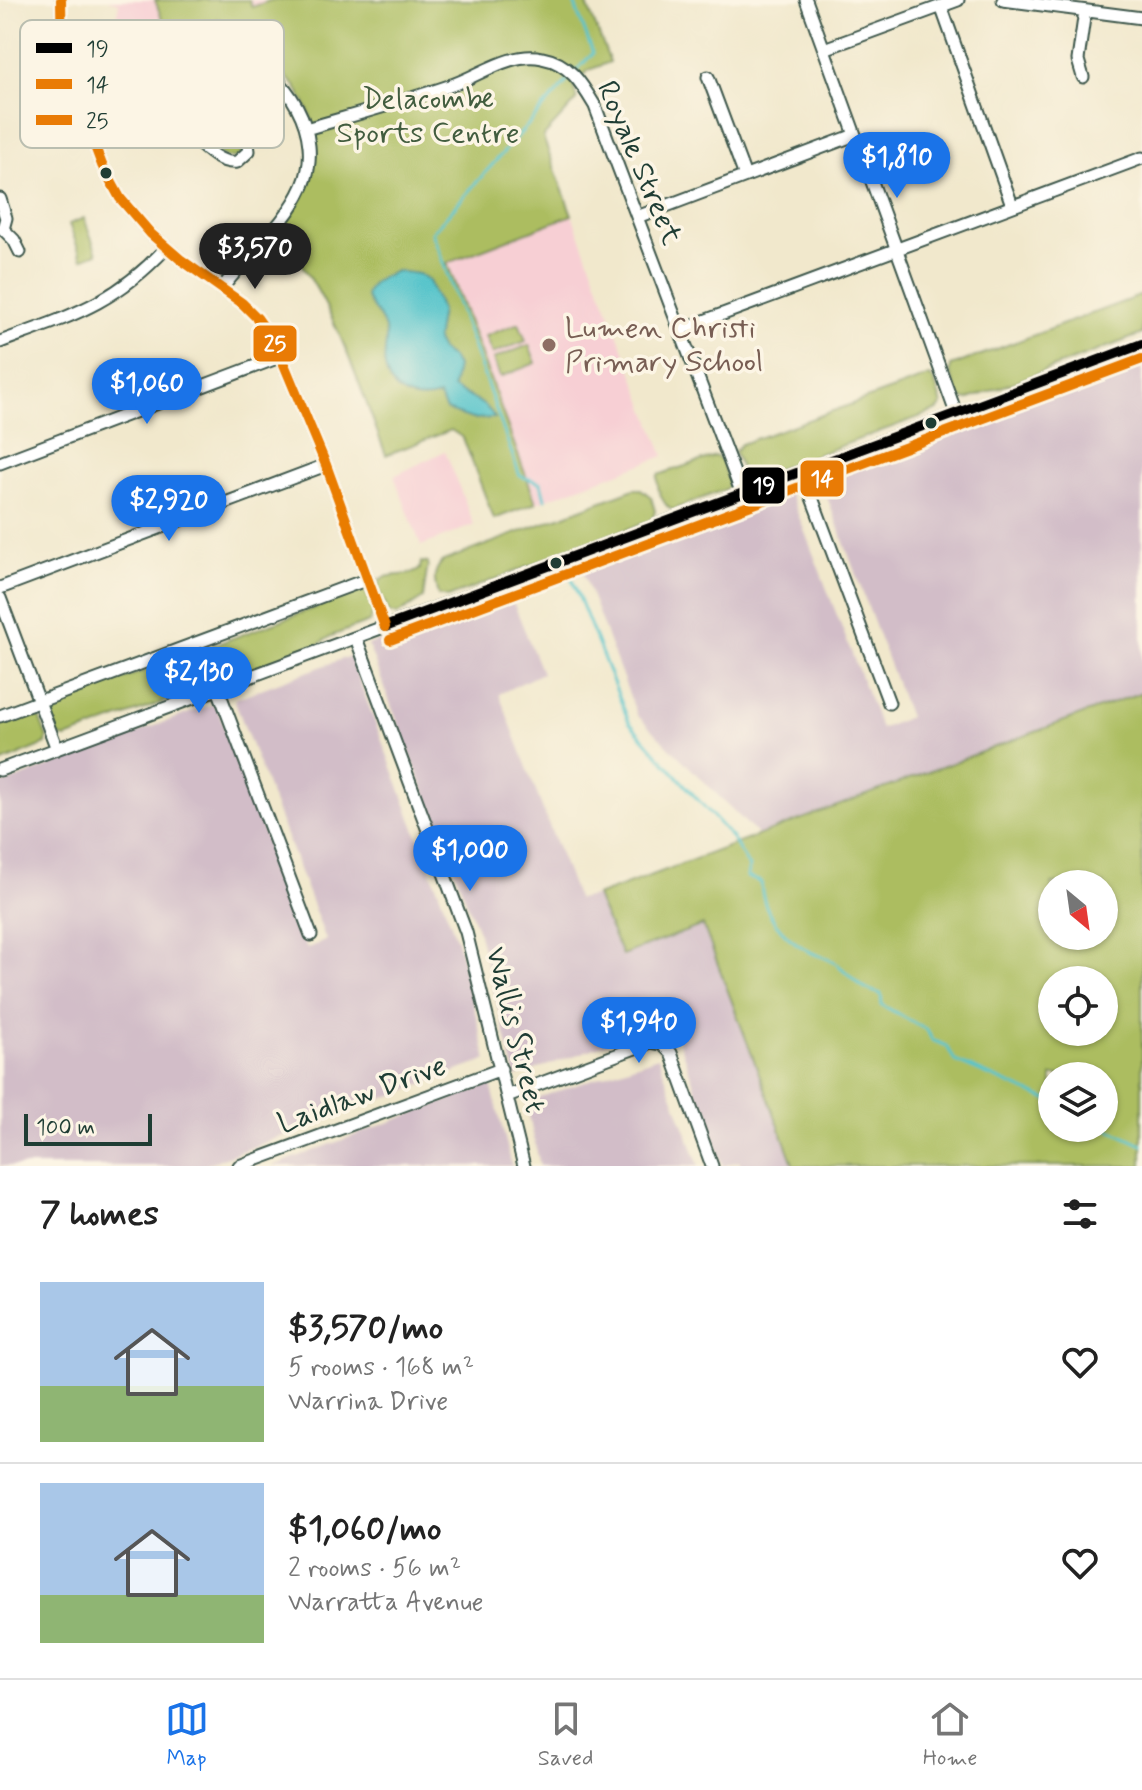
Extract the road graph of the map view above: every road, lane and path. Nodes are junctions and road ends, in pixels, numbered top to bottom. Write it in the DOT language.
graph roads {
  1 [pos="61,0"];
  2 [pos="806,0"];
  3 [pos="958,0"];
  4 [pos="1003,0"];
  5 [pos="1055,3"];
  6 [pos="941,6"];
  7 [pos="1085,11"];
  8 [pos="1142,18"];
  9 [pos="61,20"];
  10 [pos="824,49"];
  11 [pos="708,77"];
  12 [pos="1083,77"];
  13 [pos="284,88"];
  14 [pos="306,129"];
  15 [pos="855,135"];
  16 [pos="95,148"];
  17 [pos="207,148"];
  18 [pos="249,148"];
  19 [pos="1142,158"];
  20 [pos="745,176"];
  21 [pos="0,199"];
  22 [pos="1012,205"];
  23 [pos="637,217"];
  24 [pos="1,230"];
  25 [pos="166,248"];
  26 [pos="896,249"];
  27 [pos="20,252"];
  28 [pos="223,287"];
  29 [pos="680,330"];
  30 [pos="0,342"];
  31 [pos="1142,344"];
  32 [pos="282,356"];
  33 [pos="956,413"];
  34 [pos="0,463"];
  35 [pos="326,465"];
  36 [pos="802,471"];
  37 [pos="742,494"];
  38 [pos="368,579"];
  39 [pos="0,588"];
  40 [pos="0,598"];
  41 [pos="385,627"];
  42 [pos="356,638"];
  43 [pos="218,689"];
  44 [pos="39,702"];
  45 [pos="889,703"];
  46 [pos="0,716"];
  47 [pos="57,749"];
  48 [pos="0,770"];
  49 [pos="311,935"];
  50 [pos="501,1069"];
  51 [pos="507,1096"];
  52 [pos="239,1166"];
  53 [pos="524,1166"];
  54 [pos="712,1166"];
  1 -- 9 [label="street"];
  2 -- 10 [label="street"];
  3 -- 6 [label="street"];
  4 -- 5 [label="street"];
  5 -- 7 [label="street"];
  6 -- 10 [label="street"];
  6 -- 22 [label="street"];
  7 -- 8 [label="street"];
  7 -- 12 [label="street"];
  10 -- 15 [label="street"];
  11 -- 20 [label="street"];
  13 -- 14 [label="street"];
  14 -- 23 [label="street, Royale Street"];
  14 -- 28 [label="street"];
  15 -- 20 [label="street"];
  15 -- 26 [label="street"];
  16 -- 25 [label="street"];
  17 -- 18 [label="street"];
  19 -- 22 [label="street"];
  20 -- 23 [label="street"];
  21 -- 24 [label="street"];
  22 -- 26 [label="street"];
  23 -- 29 [label="street, Royale Street"];
  24 -- 27 [label="street"];
  25 -- 28 [label="street"];
  25 -- 30 [label="street"];
  26 -- 29 [label="street"];
  26 -- 33 [label="street"];
  28 -- 32 [label="street"];
  29 -- 37 [label="street, Royale Street"];
  31 -- 33 [label="street"];
  32 -- 34 [label="street"];
  32 -- 35 [label="street"];
  33 -- 36 [label="street"];
  35 -- 38 [label="street"];
  35 -- 39 [label="street"];
  36 -- 37 [label="street"];
  36 -- 45 [label="street"];
  37 -- 41 [label="street"];
  38 -- 41 [label="street"];
  38 -- 44 [label="street"];
  40 -- 44 [label="street"];
  41 -- 42 [label="street"];
  42 -- 43 [label="street"];
  42 -- 50 [label="street, Wallis Street"];
  43 -- 47 [label="street"];
  43 -- 49 [label="street"];
  44 -- 46 [label="street"];
  44 -- 47 [label="street"];
  47 -- 48 [label="street"];
  50 -- 51 [label="street, Wallis Street"];
  50 -- 52 [label="street, Laidlaw Drive"];
  51 -- 53 [label="street, Wallis Street"];
  51 -- 54 [label="street"];
}
